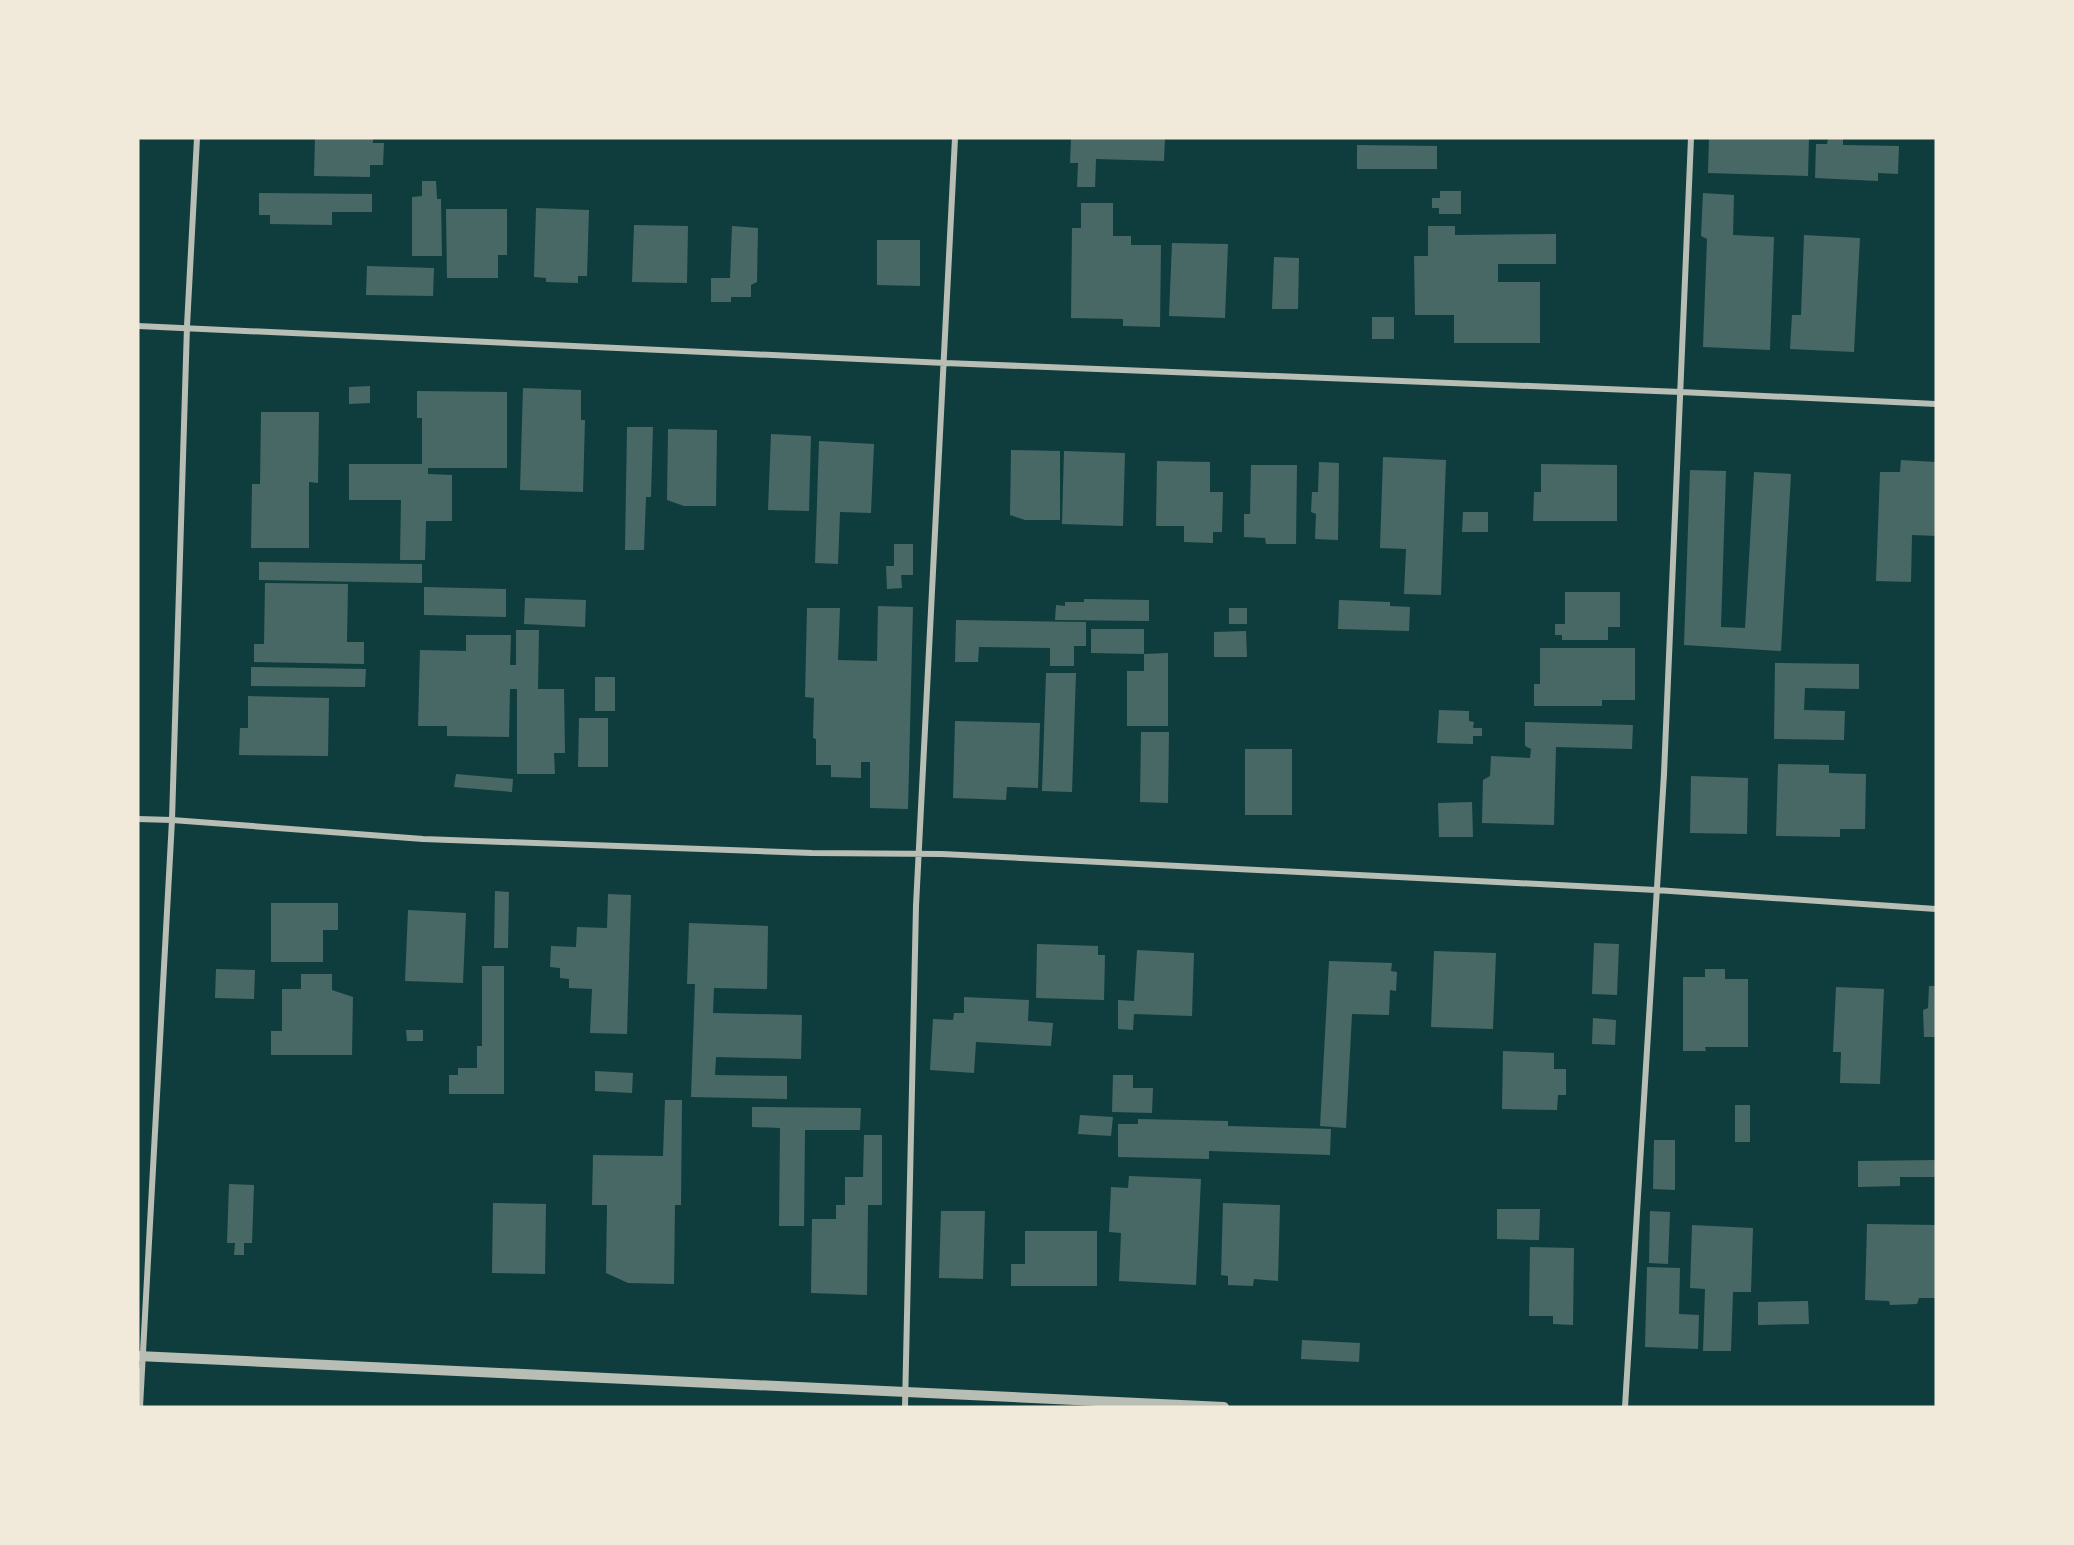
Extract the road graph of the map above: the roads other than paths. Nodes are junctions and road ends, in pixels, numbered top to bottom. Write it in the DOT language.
graph roads {
  1 [pos="196,138"];
  2 [pos="955,138"];
  3 [pos="1691,138"];
  4 [pos="138,326"];
  5 [pos="187,326"];
  6 [pos="945,363"];
  7 [pos="1681,392"];
  8 [pos="1936,404"];
  9 [pos="138,819"];
  10 [pos="172,820"];
  11 [pos="918,853"];
  12 [pos="1656,890"];
  13 [pos="1936,909"];
  14 [pos="141,1356"];
  15 [pos="905,1391"];
  16 [pos="140,1407"];
  17 [pos="904,1407"];
  18 [pos="1224,1407"];
  19 [pos="1625,1407"];
  1 -- 5 [label="street"];
  2 -- 6 [label="street"];
  3 -- 7 [label="street"];
  4 -- 5 [label="street"];
  5 -- 6 [label="street"];
  5 -- 10 [label="street"];
  6 -- 7 [label="street"];
  6 -- 11 [label="street"];
  7 -- 8 [label="street"];
  7 -- 12 [label="street"];
  9 -- 10 [label="street"];
  10 -- 11 [label="street"];
  10 -- 14 [label="street"];
  11 -- 12 [label="street"];
  11 -- 15 [label="street"];
  12 -- 13 [label="street"];
  12 -- 19 [label="street"];
  14 -- 15 [label="street"];
  14 -- 16 [label="street"];
  15 -- 17 [label="street"];
  15 -- 18 [label="street"];
}
